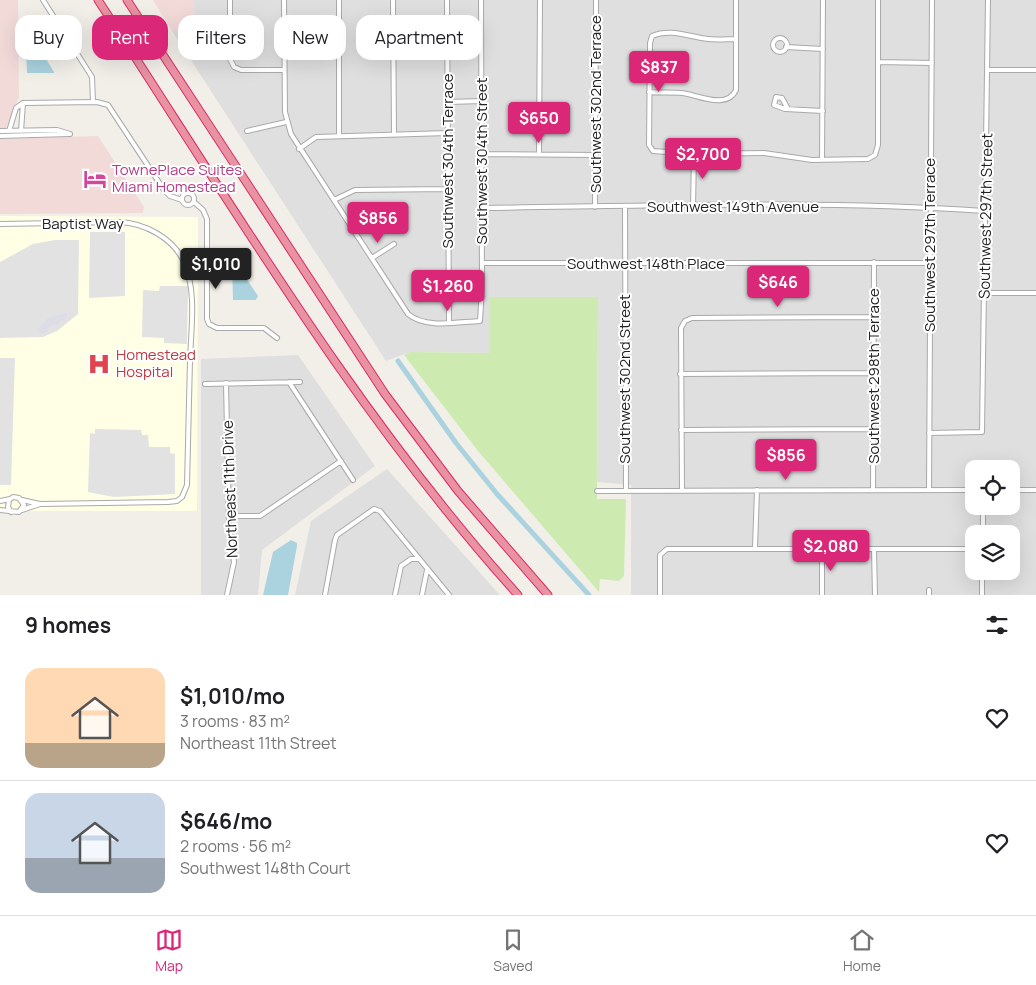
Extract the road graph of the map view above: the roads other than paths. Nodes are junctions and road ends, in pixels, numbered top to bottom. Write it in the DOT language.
graph roads {
  1 [pos="43,0"];
  2 [pos="98,0"];
  3 [pos="127,0"];
  4 [pos="230,0"];
  5 [pos="284,0"];
  6 [pos="339,0"];
  7 [pos="393,0"];
  8 [pos="447,0"];
  9 [pos="481,0"];
  10 [pos="540,0"];
  11 [pos="596,0"];
  12 [pos="736,0"];
  13 [pos="824,0"];
  14 [pos="878,0"];
  15 [pos="932,0"];
  16 [pos="988,0"];
  17 [pos="736,39"];
  18 [pos="786,47"];
  19 [pos="823,49"];
  20 [pos="878,62"];
  21 [pos="932,63"];
  22 [pos="284,70"];
  23 [pos="989,70"];
  24 [pos="1036,70"];
  25 [pos="650,92"];
  26 [pos="482,101"];
  27 [pos="93,102"];
  28 [pos="448,102"];
  29 [pos="23,103"];
  30 [pos="788,109"];
  31 [pos="823,111"];
  32 [pos="14,113"];
  33 [pos="22,116"];
  34 [pos="286,122"];
  35 [pos="22,130"];
  36 [pos="0,131"];
  37 [pos="9,131"];
  38 [pos="247,131"];
  39 [pos="448,133"];
  40 [pos="339,135"];
  41 [pos="394,135"];
  42 [pos="0,136"];
  43 [pos="14,136"];
  44 [pos="300,149"];
  45 [pos="481,154"];
  46 [pos="539,154"];
  47 [pos="694,154"];
  48 [pos="596,155"];
  49 [pos="822,160"];
  50 [pos="448,188"];
  51 [pos="182,200"];
  52 [pos="334,200"];
  53 [pos="194,202"];
  54 [pos="693,206"];
  55 [pos="595,207"];
  56 [pos="625,207"];
  57 [pos="482,208"];
  58 [pos="930,208"];
  59 [pos="984,211"];
  60 [pos="0,224"];
  61 [pos="394,244"];
  62 [pos="372,258"];
  63 [pos="874,262"];
  64 [pos="930,263"];
  65 [pos="482,264"];
  66 [pos="625,264"];
  67 [pos="984,293"];
  68 [pos="1036,293"];
  69 [pos="874,317"];
  70 [pos="449,322"];
  71 [pos="277,338"];
  72 [pos="873,373"];
  73 [pos="680,374"];
  74 [pos="289,382"];
  75 [pos="300,382"];
  76 [pos="226,383"];
  77 [pos="205,384"];
  78 [pos="873,429"];
  79 [pos="680,430"];
  80 [pos="929,433"];
  81 [pos="341,461"];
  82 [pos="353,480"];
  83 [pos="757,490"];
  84 [pos="873,490"];
  85 [pos="929,490"];
  86 [pos="965,490"];
  87 [pos="1020,490"];
  88 [pos="1036,490"];
  89 [pos="598,491"];
  90 [pos="626,491"];
  91 [pos="682,491"];
  92 [pos="10,499"];
  93 [pos="22,500"];
  94 [pos="0,501"];
  95 [pos="40,504"];
  96 [pos="0,510"];
  97 [pos="22,510"];
  98 [pos="11,512"];
  99 [pos="228,516"];
  100 [pos="755,548"];
  101 [pos="874,549"];
  102 [pos="965,549"];
  103 [pos="822,550"];
  104 [pos="418,559"];
  105 [pos="427,570"];
  106 [pos="982,580"];
  107 [pos="929,590"];
  108 [pos="227,595"];
  109 [pos="325,595"];
  110 [pos="395,595"];
  111 [pos="422,595"];
  112 [pos="450,595"];
  113 [pos="518,595"];
  114 [pos="548,595"];
  115 [pos="660,595"];
  116 [pos="822,595"];
  117 [pos="875,595"];
  118 [pos="929,595"];
  119 [pos="982,595"];
  1 -- 27 [label="street"];
  2 -- 113 [label="highway"];
  3 -- 114 [label="highway"];
  4 -- 22 [label="street"];
  5 -- 22 [label="street"];
  6 -- 40 [label="street"];
  7 -- 41 [label="street"];
  8 -- 28 [label="street, Southwest 304th Terrace"];
  9 -- 26 [label="street, Southwest 304th Street"];
  10 -- 46 [label="street"];
  11 -- 48 [label="street, Southwest 302nd Terrace"];
  12 -- 17 [label="street"];
  13 -- 19 [label="street"];
  14 -- 20 [label="street"];
  15 -- 21 [label="street, Southwest 297th Terrace"];
  16 -- 23 [label="street, Southwest 297th Street"];
  17 -- 25 [label="street"];
  17 -- 25 [label="street"];
  18 -- 19 [label="street"];
  19 -- 31 [label="street"];
  20 -- 21 [label="street"];
  20 -- 49 [label="street"];
  21 -- 58 [label="street, Southwest 297th Terrace"];
  22 -- 34 [label="street"];
  23 -- 24 [label="street"];
  23 -- 59 [label="street, Southwest 297th Street"];
  25 -- 47 [label="street"];
  26 -- 28 [label="street"];
  26 -- 45 [label="street, Southwest 304th Street"];
  27 -- 29 [label="street"];
  27 -- 51 [label="street"];
  28 -- 39 [label="street, Southwest 304th Terrace"];
  29 -- 32 [label="street"];
  29 -- 33 [label="street"];
  30 -- 31 [label="street"];
  31 -- 49 [label="street"];
  32 -- 33 [label="street"];
  32 -- 37 [label="street"];
  33 -- 35 [label="street"];
  34 -- 38 [label="street"];
  34 -- 44 [label="street"];
  35 -- 37 [label="street"];
  35 -- 43 [label="street"];
  35 -- 43 [label="street"];
  36 -- 37 [label="street"];
  39 -- 41 [label="street"];
  39 -- 50 [label="street, Southwest 304th Terrace"];
  40 -- 41 [label="street"];
  40 -- 44 [label="street"];
  42 -- 43 [label="street"];
  44 -- 52 [label="street"];
  45 -- 46 [label="street"];
  45 -- 57 [label="street, Southwest 304th Street"];
  46 -- 48 [label="street"];
  47 -- 49 [label="street"];
  47 -- 54 [label="street"];
  48 -- 55 [label="street, Southwest 302nd Terrace"];
  50 -- 52 [label="street"];
  50 -- 70 [label="street, Southwest 304th Terrace"];
  51 -- 53 [label="street"];
  51 -- 53 [label="street"];
  52 -- 62 [label="street"];
  53 -- 71 [label="street"];
  54 -- 56 [label="street, Southwest 149th Avenue"];
  54 -- 58 [label="street, Southwest 149th Avenue"];
  55 -- 56 [label="street, Southwest 149th Avenue"];
  55 -- 57 [label="street, Southwest 149th Avenue"];
  56 -- 66 [label="street, Southwest 302nd Street"];
  57 -- 65 [label="street, Southwest 304th Street"];
  58 -- 59 [label="street, Southwest 149th Avenue"];
  58 -- 64 [label="street, Southwest 297th Terrace"];
  59 -- 67 [label="street, Southwest 297th Street"];
  60 -- 95 [label="street, Baptist Way"];
  61 -- 62 [label="street"];
  62 -- 70 [label="street"];
  63 -- 64 [label="street, Southwest 148th Place"];
  63 -- 66 [label="street, Southwest 148th Place"];
  63 -- 69 [label="street, Southwest 298th Terrace"];
  64 -- 80 [label="street, Southwest 297th Terrace"];
  65 -- 66 [label="street, Southwest 148th Place"];
  65 -- 70 [label="street, Southwest 304th Street"];
  66 -- 90 [label="street, Southwest 302nd Street"];
  67 -- 68 [label="street"];
  67 -- 80 [label="street, Southwest 297th Street"];
  69 -- 72 [label="street, Southwest 298th Terrace"];
  69 -- 73 [label="street"];
  72 -- 73 [label="street"];
  72 -- 78 [label="street, Southwest 298th Terrace"];
  73 -- 79 [label="street"];
  74 -- 75 [label="street"];
  74 -- 76 [label="street"];
  74 -- 81 [label="street"];
  76 -- 77 [label="street"];
  76 -- 99 [label="street, Northeast 11th Drive"];
  78 -- 79 [label="street"];
  78 -- 84 [label="street, Southwest 298th Terrace"];
  79 -- 91 [label="street"];
  80 -- 85 [label="street, Southwest 297th Terrace"];
  81 -- 82 [label="street"];
  81 -- 99 [label="street"];
  83 -- 84 [label="street"];
  83 -- 91 [label="street"];
  83 -- 100 [label="street"];
  84 -- 85 [label="street"];
  85 -- 86 [label="street"];
  87 -- 88 [label="street"];
  89 -- 90 [label="street"];
  90 -- 91 [label="street"];
  92 -- 93 [label="street"];
  92 -- 94 [label="street"];
  92 -- 98 [label="street"];
  93 -- 95 [label="street"];
  93 -- 97 [label="street"];
  95 -- 97 [label="street"];
  96 -- 98 [label="street"];
  97 -- 98 [label="street"];
  99 -- 108 [label="street, Northeast 11th Drive"];
  100 -- 103 [label="street"];
  100 -- 115 [label="street"];
  101 -- 102 [label="street"];
  101 -- 103 [label="street"];
  101 -- 117 [label="street"];
  103 -- 116 [label="street"];
  104 -- 105 [label="street"];
  104 -- 109 [label="street"];
  104 -- 110 [label="street"];
  105 -- 111 [label="street"];
  105 -- 112 [label="street"];
  106 -- 119 [label="street"];
  107 -- 118 [label="street"];
}
